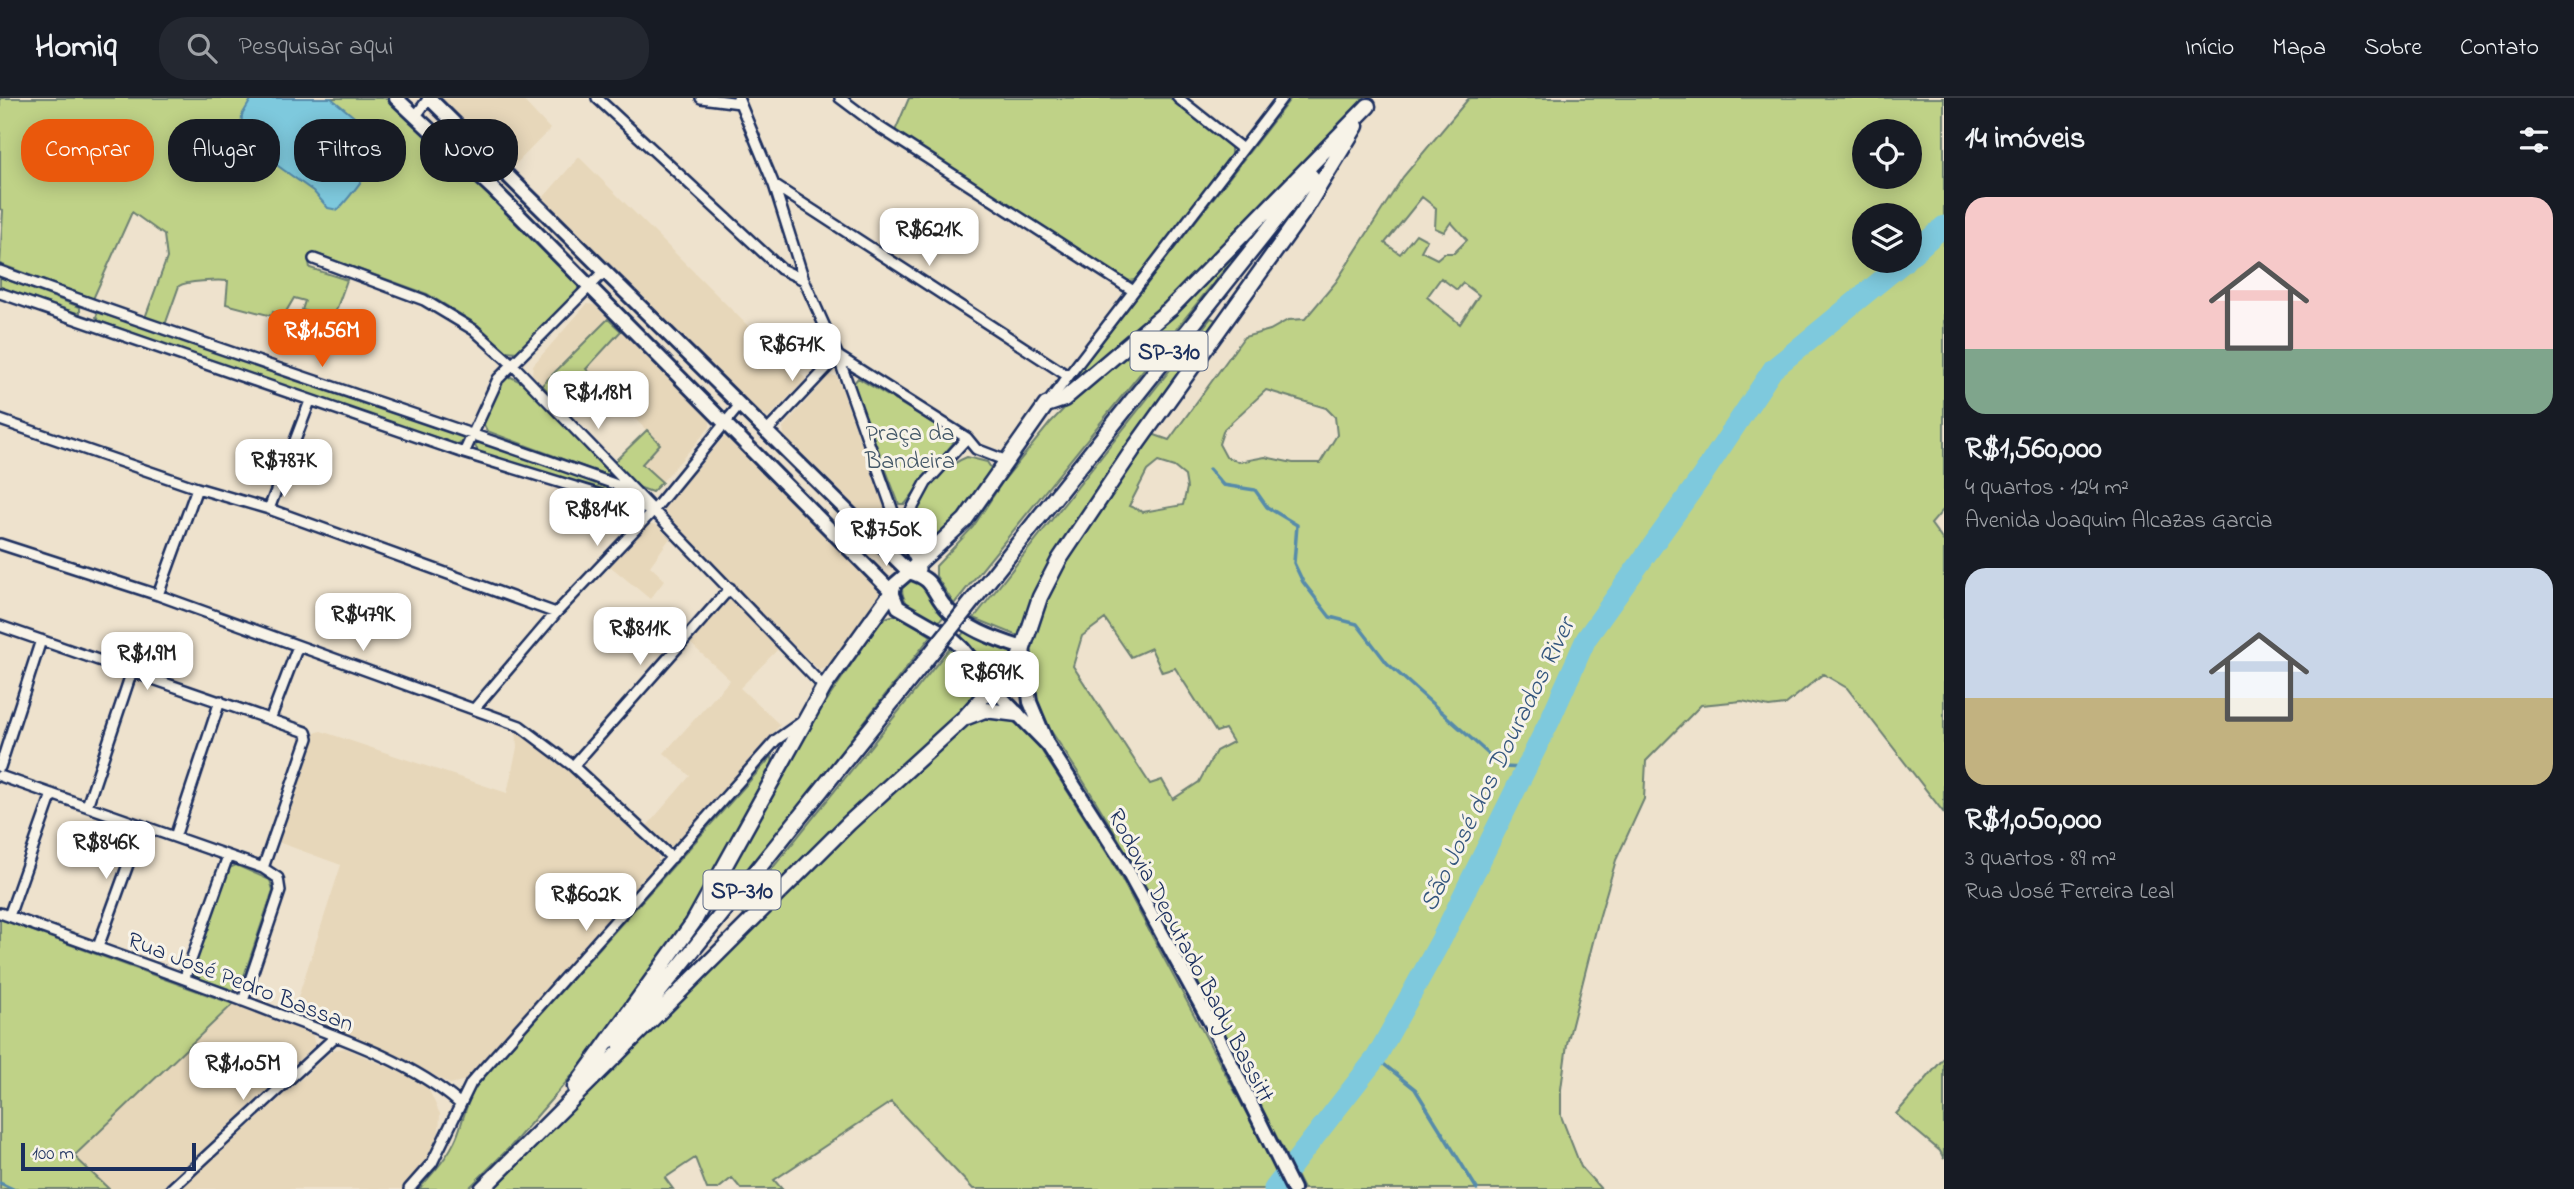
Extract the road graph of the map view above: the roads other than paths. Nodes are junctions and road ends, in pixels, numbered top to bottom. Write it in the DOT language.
graph roads {
  1 [pos="396,98"];
  2 [pos="429,98"];
  3 [pos="597,98"];
  4 [pos="701,98"];
  5 [pos="840,98"];
  6 [pos="1178,98"];
  7 [pos="1282,98"];
  8 [pos="739,101"];
  9 [pos="1371,102"];
  10 [pos="415,117"];
  11 [pos="451,119"];
  12 [pos="1241,148"];
  13 [pos="500,182"];
  14 [pos="517,182"];
  15 [pos="774,185"];
  16 [pos="493,190"];
  17 [pos="314,259"];
  18 [pos="0,271"];
  19 [pos="604,272"];
  20 [pos="804,281"];
  21 [pos="588,289"];
  22 [pos="1132,290"];
  23 [pos="0,293"];
  24 [pos="90,304"];
  25 [pos="83,321"];
  26 [pos="838,356"];
  27 [pos="513,365"];
  28 [pos="1068,376"];
  29 [pos="310,401"];
  30 [pos="1046,405"];
  31 [pos="738,406"];
  32 [pos="0,420"];
  33 [pos="724,422"];
  34 [pos="768,430"];
  35 [pos="474,433"];
  36 [pos="967,438"];
  37 [pos="464,453"];
  38 [pos="1007,461"];
  39 [pos="197,488"];
  40 [pos="636,491"];
  41 [pos="269,509"];
  42 [pos="653,511"];
  43 [pos="900,531"];
  44 [pos="0,544"];
  45 [pos="884,544"];
  46 [pos="913,569"];
  47 [pos="730,589"];
  48 [pos="892,592"];
  49 [pos="158,596"];
  50 [pos="556,613"];
  51 [pos="0,626"];
  52 [pos="41,640"];
  53 [pos="298,646"];
  54 [pos="1018,651"];
  55 [pos="132,671"];
  56 [pos="993,685"];
  57 [pos="824,687"];
  58 [pos="220,701"];
  59 [pos="475,708"];
  60 [pos="1017,714"];
  61 [pos="965,717"];
  62 [pos="271,718"];
  63 [pos="807,718"];
  64 [pos="1048,745"];
  65 [pos="573,766"];
  66 [pos="0,767"];
  67 [pos="0,776"];
  68 [pos="52,794"];
  69 [pos="87,806"];
  70 [pos="142,826"];
  71 [pos="174,837"];
  72 [pos="229,856"];
  73 [pos="672,858"];
  74 [pos="263,868"];
  75 [pos="4,914"];
  76 [pos="97,947"];
  77 [pos="185,977"];
  78 [pos="243,1001"];
  79 [pos="336,1036"];
  80 [pos="459,1103"];
  81 [pos="556,1114"];
  82 [pos="171,1189"];
  83 [pos="409,1189"];
  84 [pos="482,1189"];
  85 [pos="1293,1189"];
  1 -- 10 [label="street, Rodovia Deputado Bady Bassitt"];
  2 -- 10 [label="street"];
  2 -- 11 [label="street"];
  3 -- 20 [label="street"];
  4 -- 8 [label="street"];
  5 -- 22 [label="street"];
  6 -- 12 [label="street"];
  7 -- 12 [label="street"];
  8 -- 15 [label="street"];
  9 -- 30 [label="main road"];
  9 -- 54 [label="main road"];
  9 -- 81 [label="main road, SP-310, bridge"];
  10 -- 16 [label="street, Rodovia Deputado Bady Bassitt"];
  12 -- 22 [label="street"];
  13 -- 16 [label="street"];
  14 -- 19 [label="street"];
  15 -- 20 [label="street"];
  15 -- 28 [label="street"];
  16 -- 21 [label="street, Rodovia Deputado Bady Bassitt"];
  17 -- 27 [label="street"];
  18 -- 24 [label="street"];
  19 -- 21 [label="street"];
  19 -- 31 [label="street"];
  20 -- 26 [label="street"];
  21 -- 27 [label="street"];
  21 -- 33 [label="street, Rodovia Deputado Bady Bassitt"];
  22 -- 28 [label="street"];
  23 -- 25 [label="street"];
  24 -- 25 [label="street"];
  24 -- 35 [label="street"];
  25 -- 29 [label="street"];
  26 -- 34 [label="street"];
  26 -- 36 [label="street"];
  26 -- 43 [label="street"];
  27 -- 35 [label="street"];
  27 -- 40 [label="street"];
  28 -- 30 [label="street"];
  29 -- 37 [label="street"];
  29 -- 41 [label="street"];
  30 -- 38 [label="main road"];
  31 -- 33 [label="street"];
  31 -- 34 [label="street"];
  32 -- 39 [label="street"];
  33 -- 42 [label="street"];
  33 -- 48 [label="street, Rodovia Deputado Bady Bassitt"];
  34 -- 45 [label="street"];
  35 -- 37 [label="street"];
  35 -- 40 [label="street"];
  36 -- 38 [label="street"];
  36 -- 43 [label="street"];
  37 -- 42 [label="street"];
  38 -- 46 [label="main road"];
  39 -- 41 [label="street"];
  39 -- 49 [label="street"];
  40 -- 42 [label="street"];
  41 -- 50 [label="street"];
  42 -- 47 [label="street"];
  42 -- 50 [label="street"];
  43 -- 45 [label="street"];
  43 -- 46 [label="street"];
  44 -- 49 [label="street"];
  45 -- 46 [label="street"];
  46 -- 48 [label="street"];
  46 -- 54 [label="street"];
  47 -- 57 [label="street"];
  47 -- 65 [label="street"];
  48 -- 56 [label="street, Rodovia Deputado Bady Bassitt"];
  48 -- 57 [label="main road"];
  49 -- 53 [label="street"];
  50 -- 59 [label="street"];
  51 -- 52 [label="street"];
  52 -- 55 [label="street"];
  52 -- 66 [label="street"];
  53 -- 59 [label="street"];
  53 -- 62 [label="street"];
  54 -- 56 [label="street"];
  54 -- 64 [label="street, Rodovia Deputado Bady Bassitt"];
  55 -- 58 [label="street"];
  55 -- 69 [label="street"];
  56 -- 60 [label="street, Rodovia Deputado Bady Bassitt"];
  56 -- 61 [label="main road"];
  57 -- 63 [label="main road"];
  58 -- 62 [label="street"];
  58 -- 71 [label="street"];
  59 -- 65 [label="street"];
  60 -- 61 [label="main road"];
  60 -- 64 [label="street, Rodovia Deputado Bady Bassitt"];
  61 -- 81 [label="main road"];
  62 -- 74 [label="street"];
  63 -- 73 [label="street"];
  63 -- 81 [label="main road"];
  64 -- 85 [label="street, Rodovia Deputado Bady Bassitt"];
  65 -- 73 [label="street"];
  67 -- 68 [label="street"];
  68 -- 69 [label="street"];
  68 -- 75 [label="street"];
  69 -- 70 [label="street"];
  70 -- 71 [label="street"];
  70 -- 76 [label="street"];
  71 -- 72 [label="street"];
  72 -- 74 [label="street"];
  72 -- 77 [label="street"];
  73 -- 80 [label="street"];
  74 -- 78 [label="street"];
  75 -- 76 [label="street, Rua José Pedro Bassan"];
  76 -- 77 [label="street, Rua José Pedro Bassan"];
  77 -- 78 [label="street, Rua José Pedro Bassan"];
  78 -- 79 [label="street, Rua José Pedro Bassan"];
  79 -- 80 [label="street, Rua José Pedro Bassan"];
  79 -- 82 [label="street"];
  80 -- 83 [label="street"];
  81 -- 84 [label="main road, SP-310"];
}
